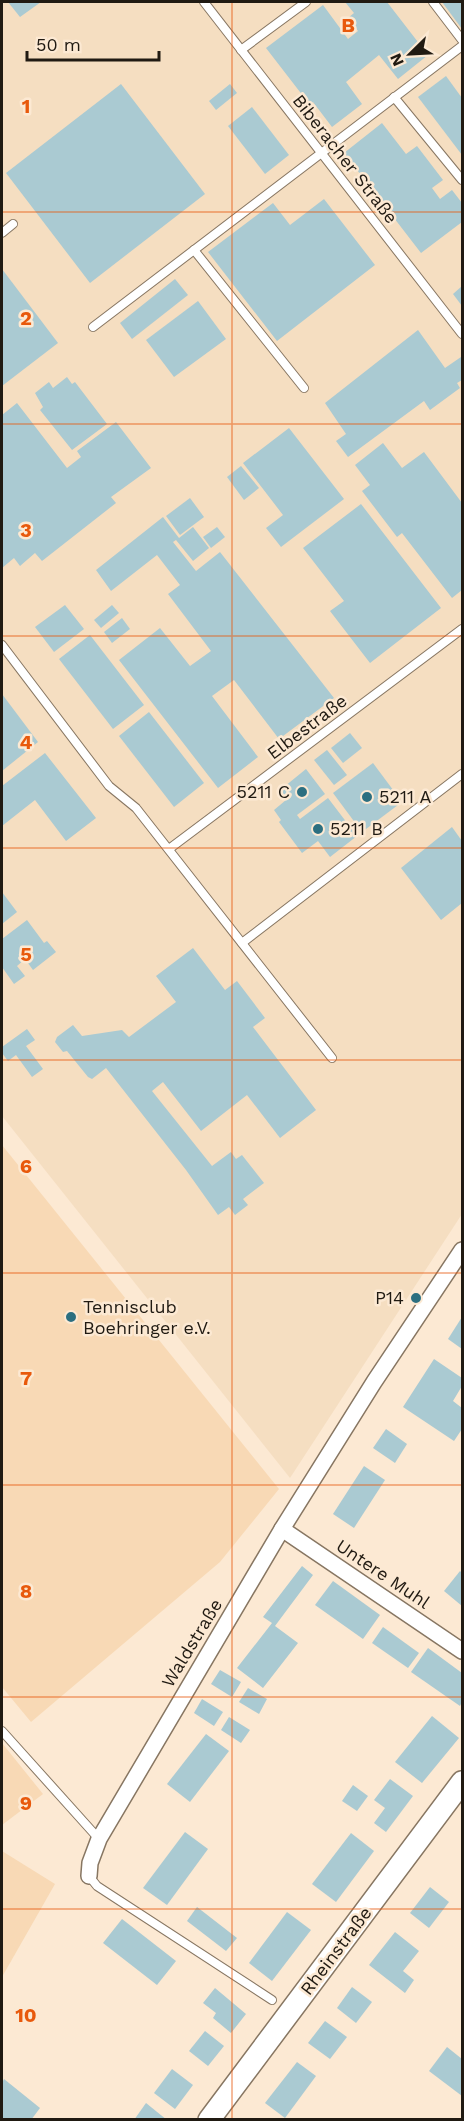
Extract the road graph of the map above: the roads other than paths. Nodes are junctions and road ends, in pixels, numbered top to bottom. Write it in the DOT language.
graph roads {
  1 [pos="204,2"];
  2 [pos="306,2"];
  3 [pos="433,2"];
  4 [pos="462,40"];
  5 [pos="462,46"];
  6 [pos="241,50"];
  7 [pos="394,98"];
  8 [pos="322,153"];
  9 [pos="462,180"];
  10 [pos="13,224"];
  11 [pos="2,233"];
  12 [pos="194,250"];
  13 [pos="93,327"];
  14 [pos="462,334"];
  15 [pos="304,387"];
  16 [pos="462,630"];
  17 [pos="2,645"];
  18 [pos="462,774"];
  19 [pos="169,849"];
  20 [pos="242,943"];
  21 [pos="332,1058"];
  22 [pos="462,1250"];
  23 [pos="282,1529"];
  24 [pos="462,1651"];
  25 [pos="2,1731"];
  26 [pos="462,1782"];
  27 [pos="99,1839"];
  28 [pos="89,1876"];
  29 [pos="272,2000"];
  30 [pos="209,2120"];
  1 -- 6 [label="lane, Biberacher Straße"];
  2 -- 6 [label="lane"];
  3 -- 4 [label="lane"];
  5 -- 7 [label="lane"];
  6 -- 8 [label="lane, Biberacher Straße"];
  7 -- 8 [label="lane"];
  7 -- 9 [label="lane"];
  8 -- 12 [label="lane"];
  8 -- 14 [label="lane, Biberacher Straße"];
  10 -- 11 [label="lane"];
  12 -- 13 [label="lane"];
  12 -- 15 [label="lane"];
  16 -- 19 [label="lane, Elbestraße"];
  17 -- 19 [label="lane"];
  18 -- 20 [label="lane"];
  19 -- 20 [label="lane"];
  20 -- 21 [label="lane"];
  22 -- 23 [label="street, Waldstraße"];
  23 -- 24 [label="street, Untere Muhl"];
  23 -- 27 [label="street, Waldstraße"];
  25 -- 27 [label="lane"];
  26 -- 30 [label="main road, Rheinstraße"];
  27 -- 28 [label="street, Waldstraße"];
  28 -- 29 [label="lane, Waldstraße"];
}
